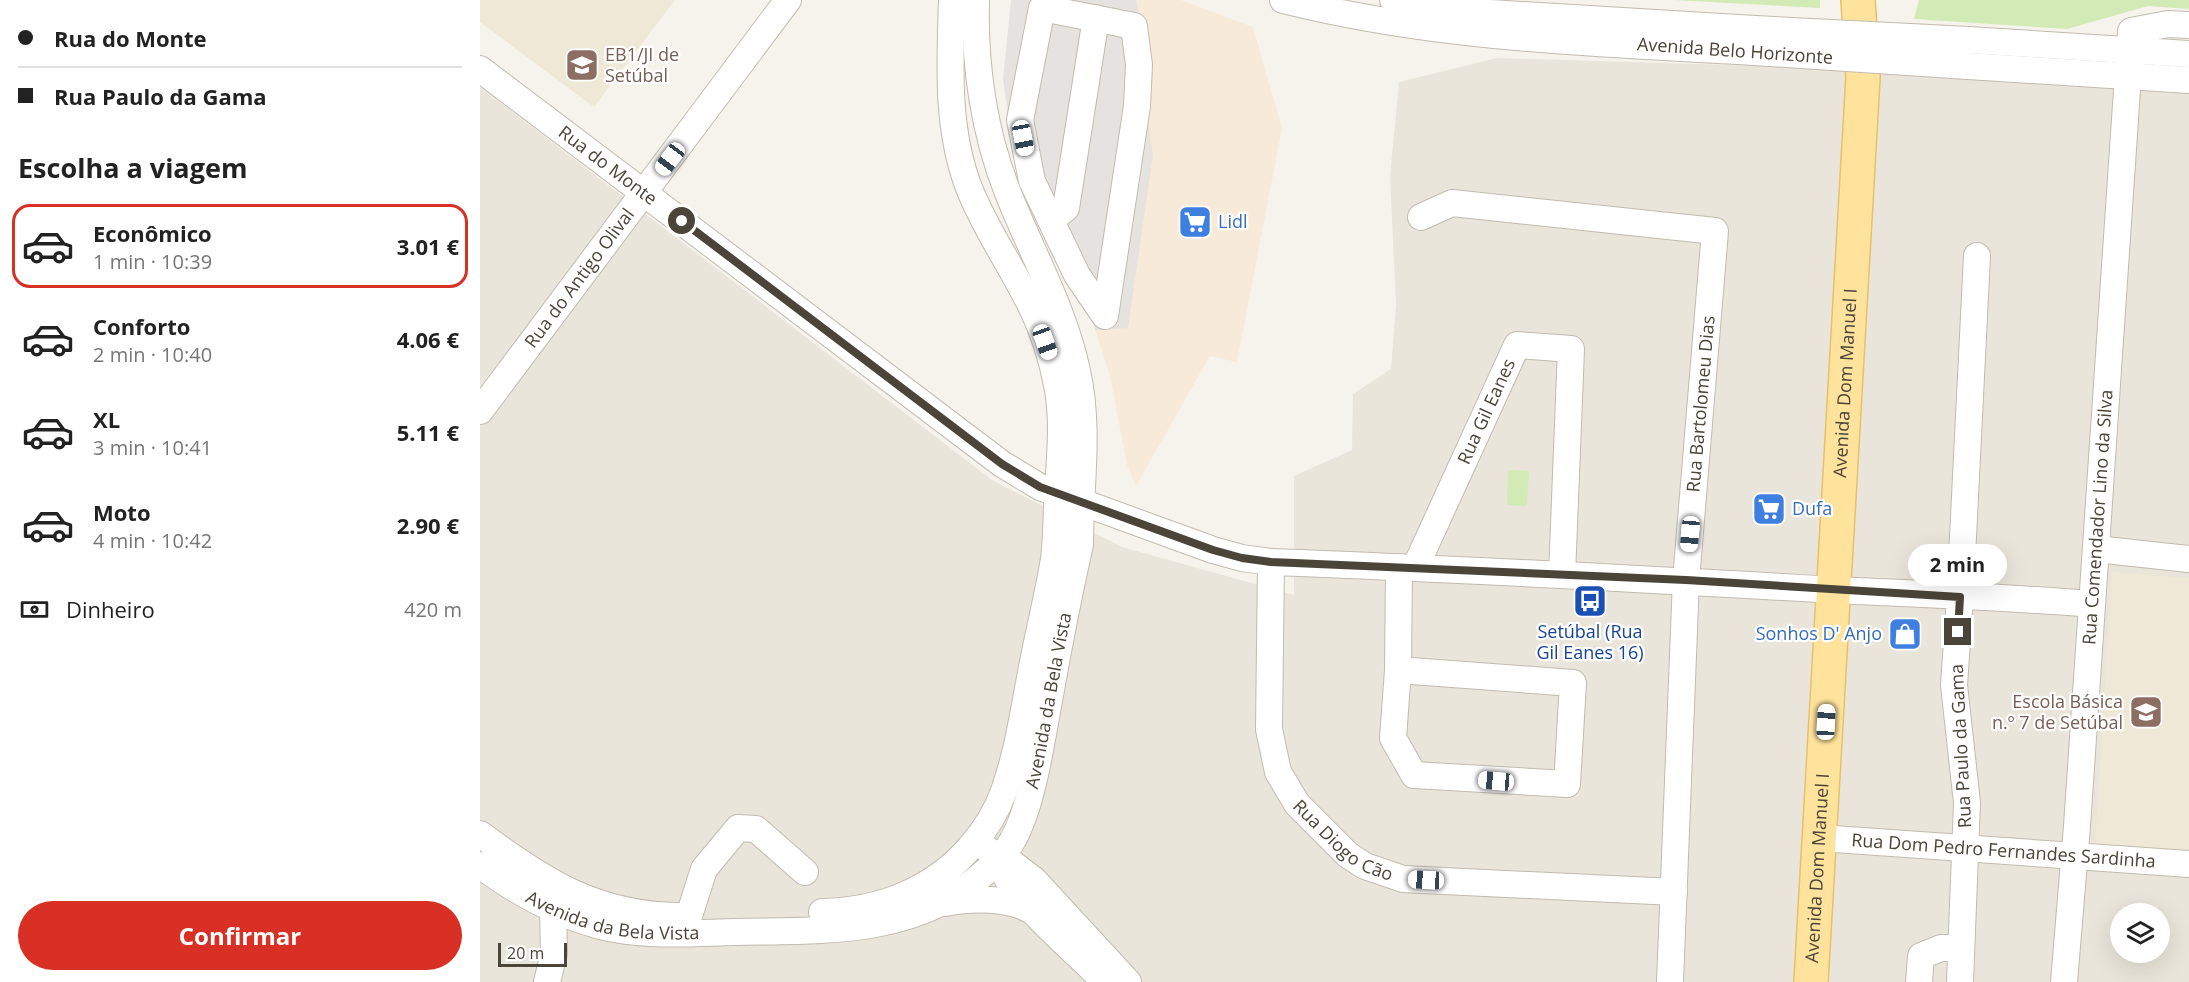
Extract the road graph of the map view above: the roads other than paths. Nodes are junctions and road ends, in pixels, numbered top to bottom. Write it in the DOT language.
graph roads {
  1 [pos="788,0"];
  2 [pos="952,0"];
  3 [pos="976,0"];
  4 [pos="1283,0"];
  5 [pos="1393,0"];
  6 [pos="1858,0"];
  7 [pos="1876,0"];
  8 [pos="1096,18"];
  9 [pos="2189,25"];
  10 [pos="1754,41"];
  11 [pos="2130,50"];
  12 [pos="2189,54"];
  13 [pos="480,69"];
  14 [pos="2128,76"];
  15 [pos="1863,77"];
  16 [pos="2189,80"];
  17 [pos="1026,150"];
  18 [pos="995,159"];
  19 [pos="963,167"];
  20 [pos="644,192"];
  21 [pos="1421,217"];
  22 [pos="1051,220"];
  23 [pos="1977,256"];
  24 [pos="480,411"];
  25 [pos="1069,498"];
  26 [pos="2096,549"];
  27 [pos="2189,559"];
  28 [pos="1271,562"];
  29 [pos="1407,568"];
  30 [pos="1562,575"];
  31 [pos="1686,580"];
  32 [pos="1833,590"];
  33 [pos="1960,597"];
  34 [pos="2092,604"];
  35 [pos="1398,670"];
  36 [pos="1026,808"];
  37 [pos="480,834"];
  38 [pos="1820,838"];
  39 [pos="976,839"];
  40 [pos="1965,849"];
  41 [pos="2075,856"];
  42 [pos="998,860"];
  43 [pos="2189,864"];
  44 [pos="480,865"];
  45 [pos="805,872"];
  46 [pos="1034,880"];
  47 [pos="1674,892"];
  48 [pos="939,904"];
  49 [pos="553,909"];
  50 [pos="1035,913"];
  51 [pos="689,916"];
  52 [pos="600,926"];
  53 [pos="1961,948"];
  54 [pos="554,953"];
  55 [pos="547,982"];
  56 [pos="1105,982"];
  57 [pos="1128,982"];
  58 [pos="1670,982"];
  59 [pos="1811,982"];
  60 [pos="1919,982"];
  61 [pos="1960,982"];
  62 [pos="2064,982"];
  1 -- 20 [label="street, Rua do Antigo Olival"];
  2 -- 19 [label="street, Avenida da Bela Vista"];
  3 -- 18 [label="street, Avenida da Bela Vista"];
  4 -- 10 [label="street, Avenida Belo Horizonte"];
  5 -- 10 [label="street, Avenida Belo Horizonte"];
  6 -- 15 [label="main road, Avenida Dom Manuel I"];
  7 -- 15 [label="main road"];
  8 -- 17 [label="street"];
  8 -- 22 [label="street"];
  8 -- 22 [label="street"];
  9 -- 11 [label="street"];
  10 -- 11 [label="street, Avenida Belo Horizonte, bridge"];
  10 -- 14 [label="street, Avenida Belo Horizonte, bridge"];
  11 -- 12 [label="street, Avenida Belo Horizonte"];
  11 -- 14 [label="street, Rua Comendador Lino da Silva"];
  13 -- 20 [label="street, Rua do Monte"];
  14 -- 16 [label="street, Avenida Belo Horizonte"];
  14 -- 26 [label="street, Rua Comendador Lino da Silva"];
  15 -- 32 [label="main road, Avenida Dom Manuel I"];
  17 -- 18 [label="street"];
  17 -- 22 [label="street"];
  18 -- 19 [label="street"];
  18 -- 25 [label="street, Avenida da Bela Vista"];
  19 -- 25 [label="street, Avenida da Bela Vista"];
  20 -- 24 [label="street, Rua do Antigo Olival"];
  20 -- 25 [label="street, Rua do Monte"];
  21 -- 31 [label="street, Rua Bartolomeu Dias"];
  23 -- 33 [label="street, Rua Paulo da Gama"];
  25 -- 28 [label="street"];
  25 -- 36 [label="street, Avenida da Bela Vista"];
  25 -- 39 [label="street, Avenida da Bela Vista"];
  26 -- 27 [label="street"];
  26 -- 34 [label="street, Rua Comendador Lino da Silva"];
  28 -- 29 [label="street"];
  28 -- 47 [label="street, Rua Diogo Cão"];
  29 -- 30 [label="street"];
  29 -- 30 [label="street, Rua Gil Eanes"];
  29 -- 35 [label="street"];
  30 -- 31 [label="street"];
  31 -- 32 [label="street"];
  31 -- 47 [label="street, Rua Bartolomeu Dias"];
  32 -- 33 [label="street"];
  32 -- 38 [label="main road, Avenida Dom Manuel I"];
  33 -- 34 [label="street"];
  33 -- 40 [label="street, Rua Paulo da Gama"];
  34 -- 41 [label="street, Rua Comendador Lino da Silva"];
  35 -- 35 [label="street"];
  36 -- 42 [label="street, Avenida da Bela Vista"];
  36 -- 46 [label="street"];
  37 -- 51 [label="street, Avenida da Bela Vista"];
  38 -- 40 [label="street, Rua Dom Pedro Fernandes Sardinha"];
  38 -- 59 [label="main road, Avenida Dom Manuel I"];
  39 -- 42 [label="street"];
  39 -- 51 [label="street, Avenida da Bela Vista"];
  40 -- 41 [label="street, Rua Dom Pedro Fernandes Sardinha"];
  40 -- 53 [label="street, Rua Paulo da Gama"];
  41 -- 43 [label="street, Rua Dom Pedro Fernandes Sardinha"];
  41 -- 62 [label="street, Rua Comendador Lino da Silva"];
  42 -- 46 [label="street"];
  42 -- 48 [label="street, Avenida da Bela Vista"];
  42 -- 50 [label="street"];
  44 -- 49 [label="street, Avenida da Bela Vista"];
  45 -- 51 [label="street"];
  46 -- 57 [label="street"];
  47 -- 58 [label="street, Rua Bartolomeu Dias"];
  48 -- 50 [label="street"];
  48 -- 52 [label="street, Avenida da Bela Vista"];
  49 -- 52 [label="street, Avenida da Bela Vista"];
  49 -- 54 [label="street"];
  50 -- 56 [label="street"];
  52 -- 54 [label="street"];
  53 -- 60 [label="street"];
  53 -- 61 [label="street"];
  54 -- 55 [label="street"];
}
